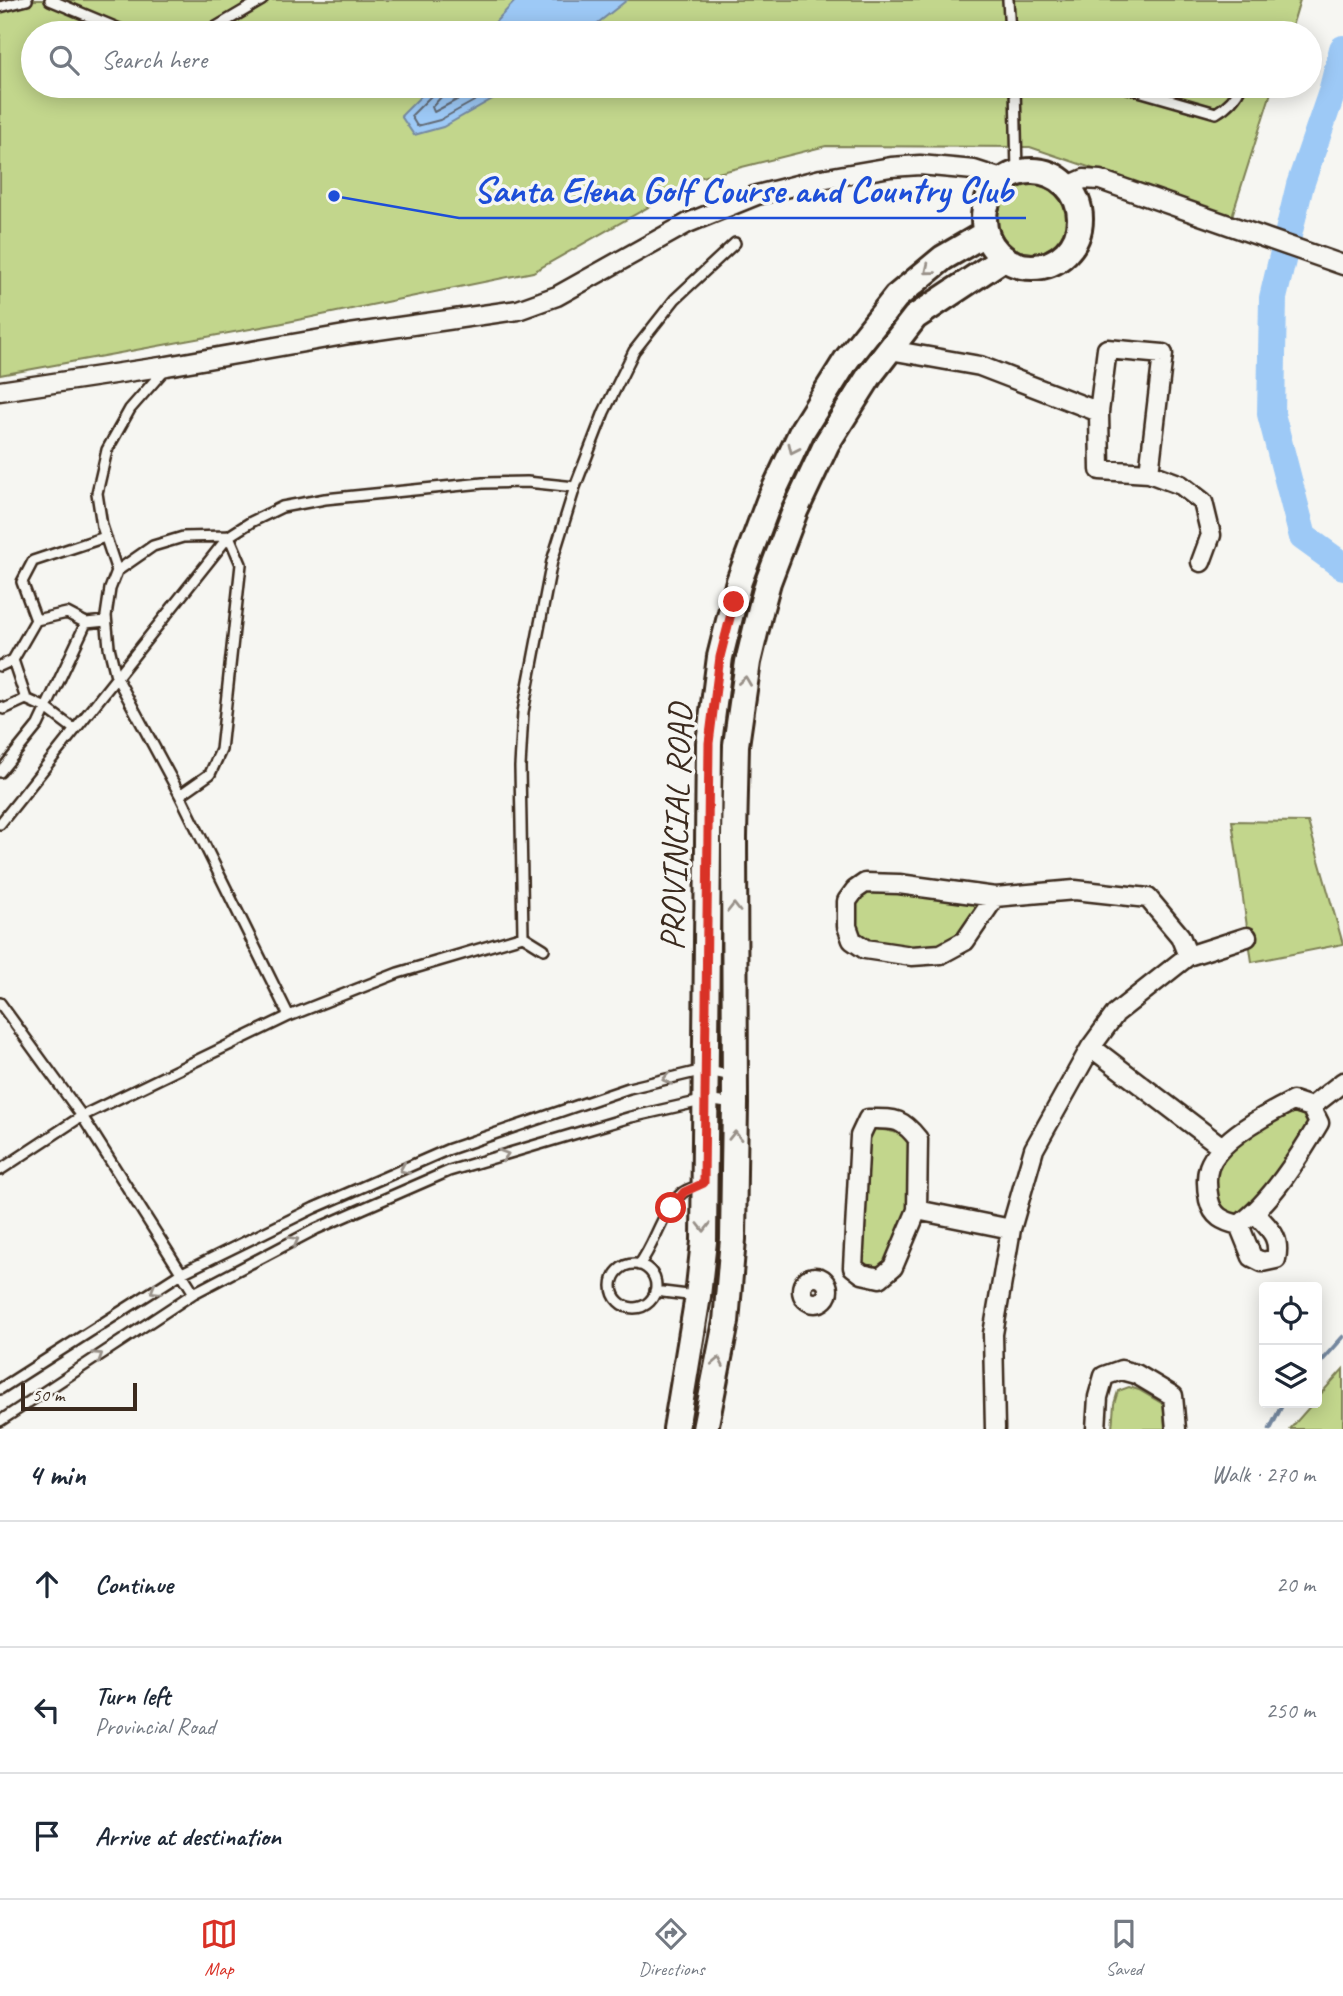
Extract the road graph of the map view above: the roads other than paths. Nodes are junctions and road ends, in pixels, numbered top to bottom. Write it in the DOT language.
graph roads {
  1 [pos="27,0"];
  2 [pos="50,0"];
  3 [pos="262,0"];
  4 [pos="1008,0"];
  5 [pos="0,7"];
  6 [pos="100,21"];
  7 [pos="226,21"];
  8 [pos="1009,21"];
  9 [pos="1015,98"];
  10 [pos="1163,98"];
  11 [pos="1234,98"];
  12 [pos="1011,176"];
  13 [pos="1068,186"];
  14 [pos="986,233"];
  15 [pos="735,243"];
  16 [pos="1004,258"];
  17 [pos="1343,265"];
  18 [pos="890,350"];
  19 [pos="167,366"];
  20 [pos="0,391"];
  21 [pos="1099,412"];
  22 [pos="1149,473"];
  23 [pos="575,487"];
  24 [pos="229,536"];
  25 [pos="105,537"];
  26 [pos="1201,562"];
  27 [pos="117,571"];
  28 [pos="734,602"];
  29 [pos="761,608"];
  30 [pos="36,620"];
  31 [pos="106,621"];
  32 [pos="86,623"];
  33 [pos="13,660"];
  34 [pos="0,666"];
  35 [pos="116,676"];
  36 [pos="26,699"];
  37 [pos="0,707"];
  38 [pos="46,708"];
  39 [pos="74,729"];
  40 [pos="0,772"];
  41 [pos="180,795"];
  42 [pos="0,824"];
  43 [pos="995,897"];
  44 [pos="523,936"];
  45 [pos="1247,937"];
  46 [pos="544,949"];
  47 [pos="1188,956"];
  48 [pos="0,1003"];
  49 [pos="289,1016"];
  50 [pos="1091,1047"];
  51 [pos="704,1070"];
  52 [pos="734,1077"];
  53 [pos="1343,1082"];
  54 [pos="706,1100"];
  55 [pos="735,1104"];
  56 [pos="1311,1107"];
  57 [pos="82,1116"];
  58 [pos="1222,1147"];
  59 [pos="0,1170"];
  60 [pos="704,1183"];
  61 [pos="917,1210"];
  62 [pos="1255,1213"];
  63 [pos="1239,1225"];
  64 [pos="1011,1229"];
  65 [pos="639,1265"];
  66 [pos="853,1267"];
  67 [pos="180,1274"];
  68 [pos="827,1285"];
  69 [pos="655,1291"];
  70 [pos="194,1293"];
  71 [pos="698,1296"];
  72 [pos="0,1389"];
  73 [pos="0,1421"];
  74 [pos="676,1429"];
  75 [pos="705,1429"];
  76 [pos="995,1429"];
  77 [pos="1096,1429"];
  78 [pos="1176,1429"];
  1 -- 5 [label="lane"];
  2 -- 6 [label="lane"];
  3 -- 7 [label="lane"];
  4 -- 8 [label="lane"];
  9 -- 12 [label="lane"];
  10 -- 11 [label="lane"];
  12 -- 13 [label="street"];
  12 -- 14 [label="street"];
  12 -- 19 [label="street"];
  13 -- 16 [label="street"];
  13 -- 17 [label="street"];
  14 -- 16 [label="street"];
  14 -- 28 [label="street, PROVINCIAL ROAD, one-way"];
  15 -- 23 [label="lane"];
  16 -- 18 [label="street, PROVINCIAL ROAD"];
  18 -- 21 [label="street"];
  18 -- 29 [label="street, PROVINCIAL ROAD"];
  19 -- 20 [label="street"];
  19 -- 25 [label="lane"];
  21 -- 22 [label="street"];
  21 -- 22 [label="street"];
  22 -- 26 [label="street"];
  23 -- 24 [label="lane"];
  23 -- 44 [label="lane"];
  24 -- 27 [label="lane"];
  24 -- 35 [label="lane"];
  24 -- 41 [label="lane"];
  25 -- 27 [label="lane"];
  25 -- 30 [label="lane"];
  27 -- 31 [label="lane"];
  28 -- 29 [label="street"];
  28 -- 51 [label="street, PROVINCIAL ROAD"];
  52 -- 29 [label="street, PROVINCIAL ROAD, one-way"];
  30 -- 32 [label="lane"];
  30 -- 33 [label="lane"];
  31 -- 32 [label="lane"];
  31 -- 35 [label="lane"];
  32 -- 38 [label="lane"];
  33 -- 34 [label="lane"];
  33 -- 36 [label="lane"];
  35 -- 39 [label="lane"];
  35 -- 41 [label="lane"];
  36 -- 37 [label="lane"];
  36 -- 38 [label="lane"];
  38 -- 39 [label="lane"];
  38 -- 40 [label="lane"];
  39 -- 42 [label="lane"];
  41 -- 49 [label="lane"];
  43 -- 43 [label="street"];
  43 -- 47 [label="street"];
  44 -- 46 [label="lane"];
  44 -- 49 [label="lane"];
  45 -- 47 [label="street"];
  47 -- 50 [label="street"];
  48 -- 57 [label="lane"];
  49 -- 57 [label="lane"];
  50 -- 58 [label="street"];
  50 -- 64 [label="street"];
  51 -- 52 [label="lane"];
  51 -- 54 [label="street, PROVINCIAL ROAD"];
  51 -- 67 [label="lane, one-way"];
  52 -- 55 [label="street, PROVINCIAL ROAD"];
  53 -- 56 [label="street"];
  54 -- 55 [label="lane"];
  54 -- 60 [label="street, PROVINCIAL ROAD"];
  70 -- 54 [label="lane, one-way"];
  75 -- 55 [label="street, PROVINCIAL ROAD, one-way"];
  56 -- 58 [label="street"];
  56 -- 62 [label="street"];
  57 -- 59 [label="lane"];
  57 -- 67 [label="lane"];
  58 -- 63 [label="street"];
  60 -- 65 [label="lane"];
  60 -- 71 [label="street, PROVINCIAL ROAD, one-way"];
  61 -- 64 [label="street"];
  61 -- 66 [label="street"];
  61 -- 66 [label="street"];
  62 -- 63 [label="street"];
  62 -- 63 [label="street"];
  64 -- 76 [label="street"];
  65 -- 69 [label="lane"];
  65 -- 69 [label="lane"];
  66 -- 68 [label="street"];
  67 -- 70 [label="lane"];
  67 -- 72 [label="lane, one-way"];
  69 -- 71 [label="lane"];
  73 -- 70 [label="lane, one-way"];
  71 -- 74 [label="street, PROVINCIAL ROAD"];
  77 -- 78 [label="street"];
}
